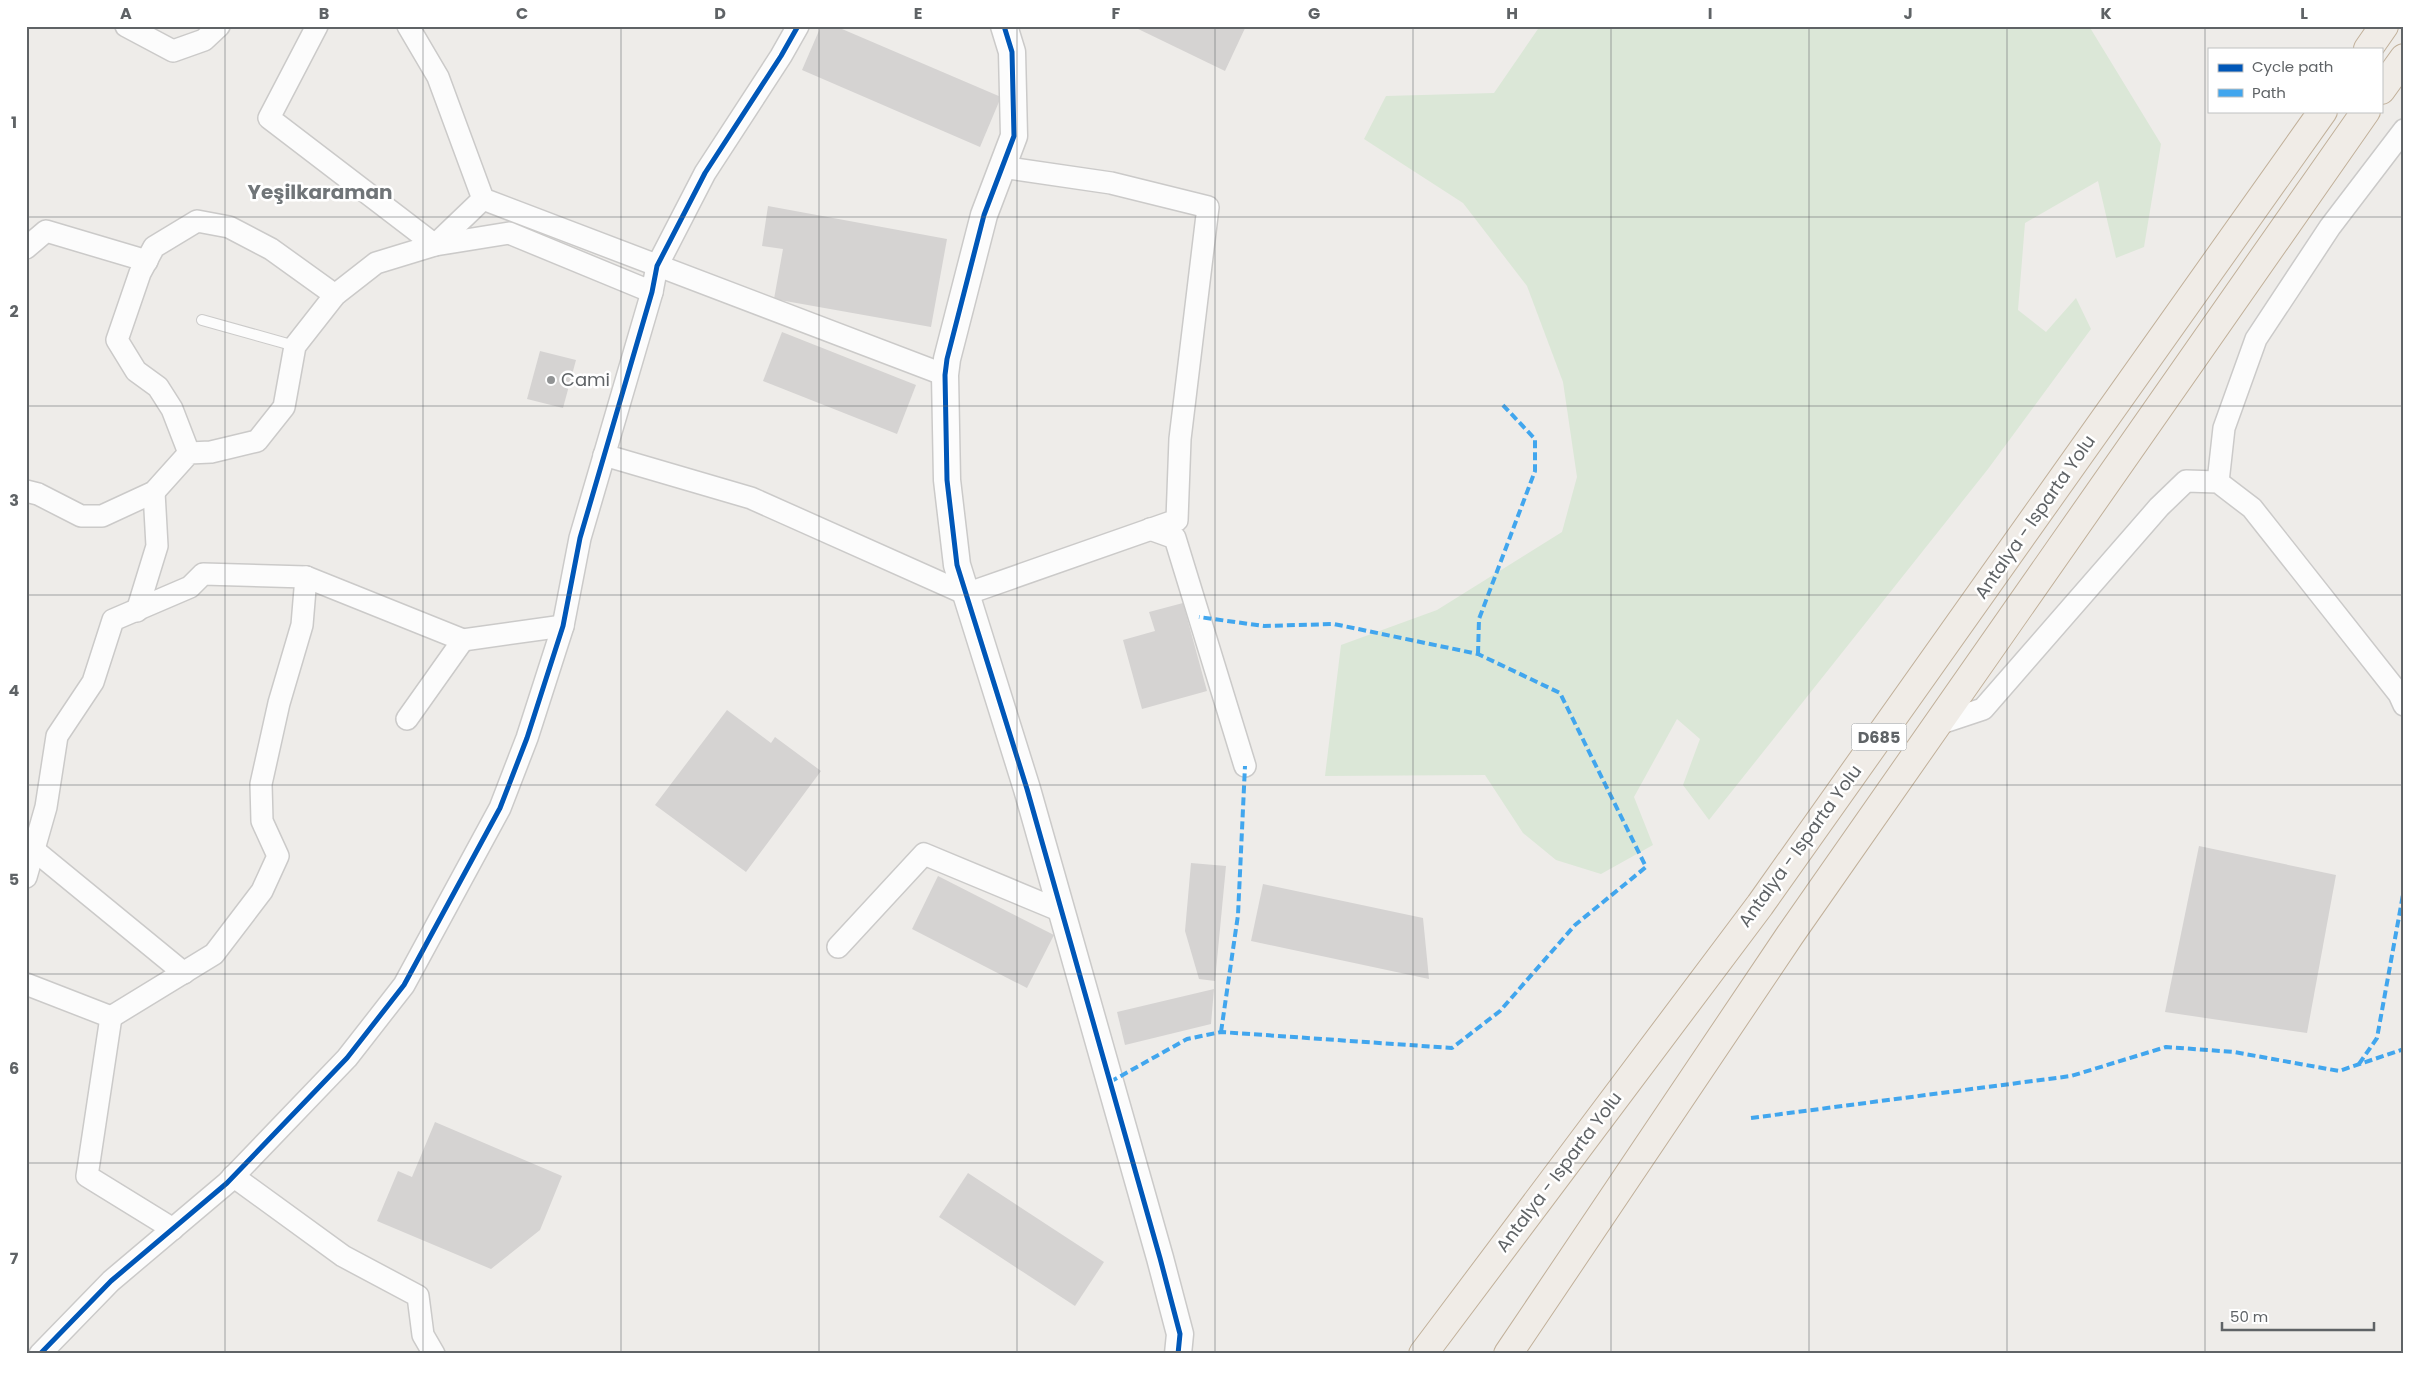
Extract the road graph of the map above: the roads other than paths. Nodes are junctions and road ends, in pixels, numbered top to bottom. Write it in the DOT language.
graph roads {
  1 [pos="126,26"];
  2 [pos="218,26"];
  3 [pos="317,26"];
  4 [pos="408,26"];
  5 [pos="798,26"];
  6 [pos="1004,26"];
  7 [pos="2384,26"];
  8 [pos="2369,48"];
  9 [pos="2404,58"];
  10 [pos="2382,89"];
  11 [pos="2322,112"];
  12 [pos="2365,112"];
  13 [pos="2404,130"];
  14 [pos="1002,167"];
  15 [pos="483,199"];
  16 [pos="435,245"];
  17 [pos="26,248"];
  18 [pos="147,260"];
  19 [pos="657,266"];
  20 [pos="652,292"];
  21 [pos="335,295"];
  22 [pos="202,320"];
  23 [pos="295,346"];
  24 [pos="945,375"];
  25 [pos="189,453"];
  26 [pos="604,455"];
  27 [pos="2218,482"];
  28 [pos="26,491"];
  29 [pos="154,492"];
  30 [pos="1150,529"];
  31 [pos="306,577"];
  32 [pos="966,594"];
  33 [pos="137,611"];
  34 [pos="563,626"];
  35 [pos="464,640"];
  36 [pos="2404,705"];
  37 [pos="408,719"];
  38 [pos="1938,724"];
  39 [pos="1245,766"];
  40 [pos="34,850"];
  41 [pos="26,877"];
  42 [pos="1061,911"];
  43 [pos="838,947"];
  44 [pos="184,973"];
  45 [pos="26,984"];
  46 [pos="111,1018"];
  47 [pos="233,1176"];
  48 [pos="173,1229"];
  49 [pos="40,1354"];
  50 [pos="434,1354"];
  51 [pos="1178,1354"];
  52 [pos="1423,1354"];
  53 [pos="1508,1354"];
  1 -- 2 [label="street"];
  3 -- 16 [label="street"];
  4 -- 15 [label="street"];
  5 -- 19 [label="street"];
  6 -- 14 [label="street"];
  7 -- 8 [label="highway"];
  9 -- 10 [label="highway"];
  11 -- 52 [label="highway, Antalya - Isparta Yolu / D685"];
  12 -- 38 [label="highway, D685"];
  13 -- 27 [label="street"];
  14 -- 24 [label="street"];
  14 -- 30 [label="street"];
  15 -- 16 [label="street"];
  15 -- 19 [label="street"];
  16 -- 20 [label="street"];
  16 -- 21 [label="street"];
  17 -- 18 [label="street"];
  18 -- 21 [label="street"];
  18 -- 25 [label="street"];
  19 -- 20 [label="street"];
  19 -- 24 [label="street"];
  20 -- 26 [label="street"];
  21 -- 23 [label="street"];
  22 -- 23 [label="lane"];
  23 -- 25 [label="street"];
  24 -- 32 [label="street"];
  25 -- 29 [label="street"];
  26 -- 32 [label="street"];
  26 -- 34 [label="street"];
  27 -- 36 [label="street"];
  27 -- 38 [label="street"];
  28 -- 29 [label="street"];
  29 -- 33 [label="street"];
  30 -- 32 [label="street"];
  30 -- 39 [label="street"];
  31 -- 33 [label="street"];
  31 -- 35 [label="street"];
  31 -- 44 [label="street"];
  32 -- 42 [label="street"];
  33 -- 40 [label="street"];
  34 -- 35 [label="street"];
  34 -- 47 [label="street"];
  35 -- 37 [label="street"];
  38 -- 53 [label="highway, D685"];
  40 -- 41 [label="street"];
  40 -- 44 [label="street"];
  42 -- 43 [label="street"];
  42 -- 51 [label="street"];
  44 -- 46 [label="street"];
  45 -- 46 [label="street"];
  46 -- 48 [label="street"];
  47 -- 48 [label="street"];
  47 -- 50 [label="street"];
  48 -- 49 [label="street"];
}
